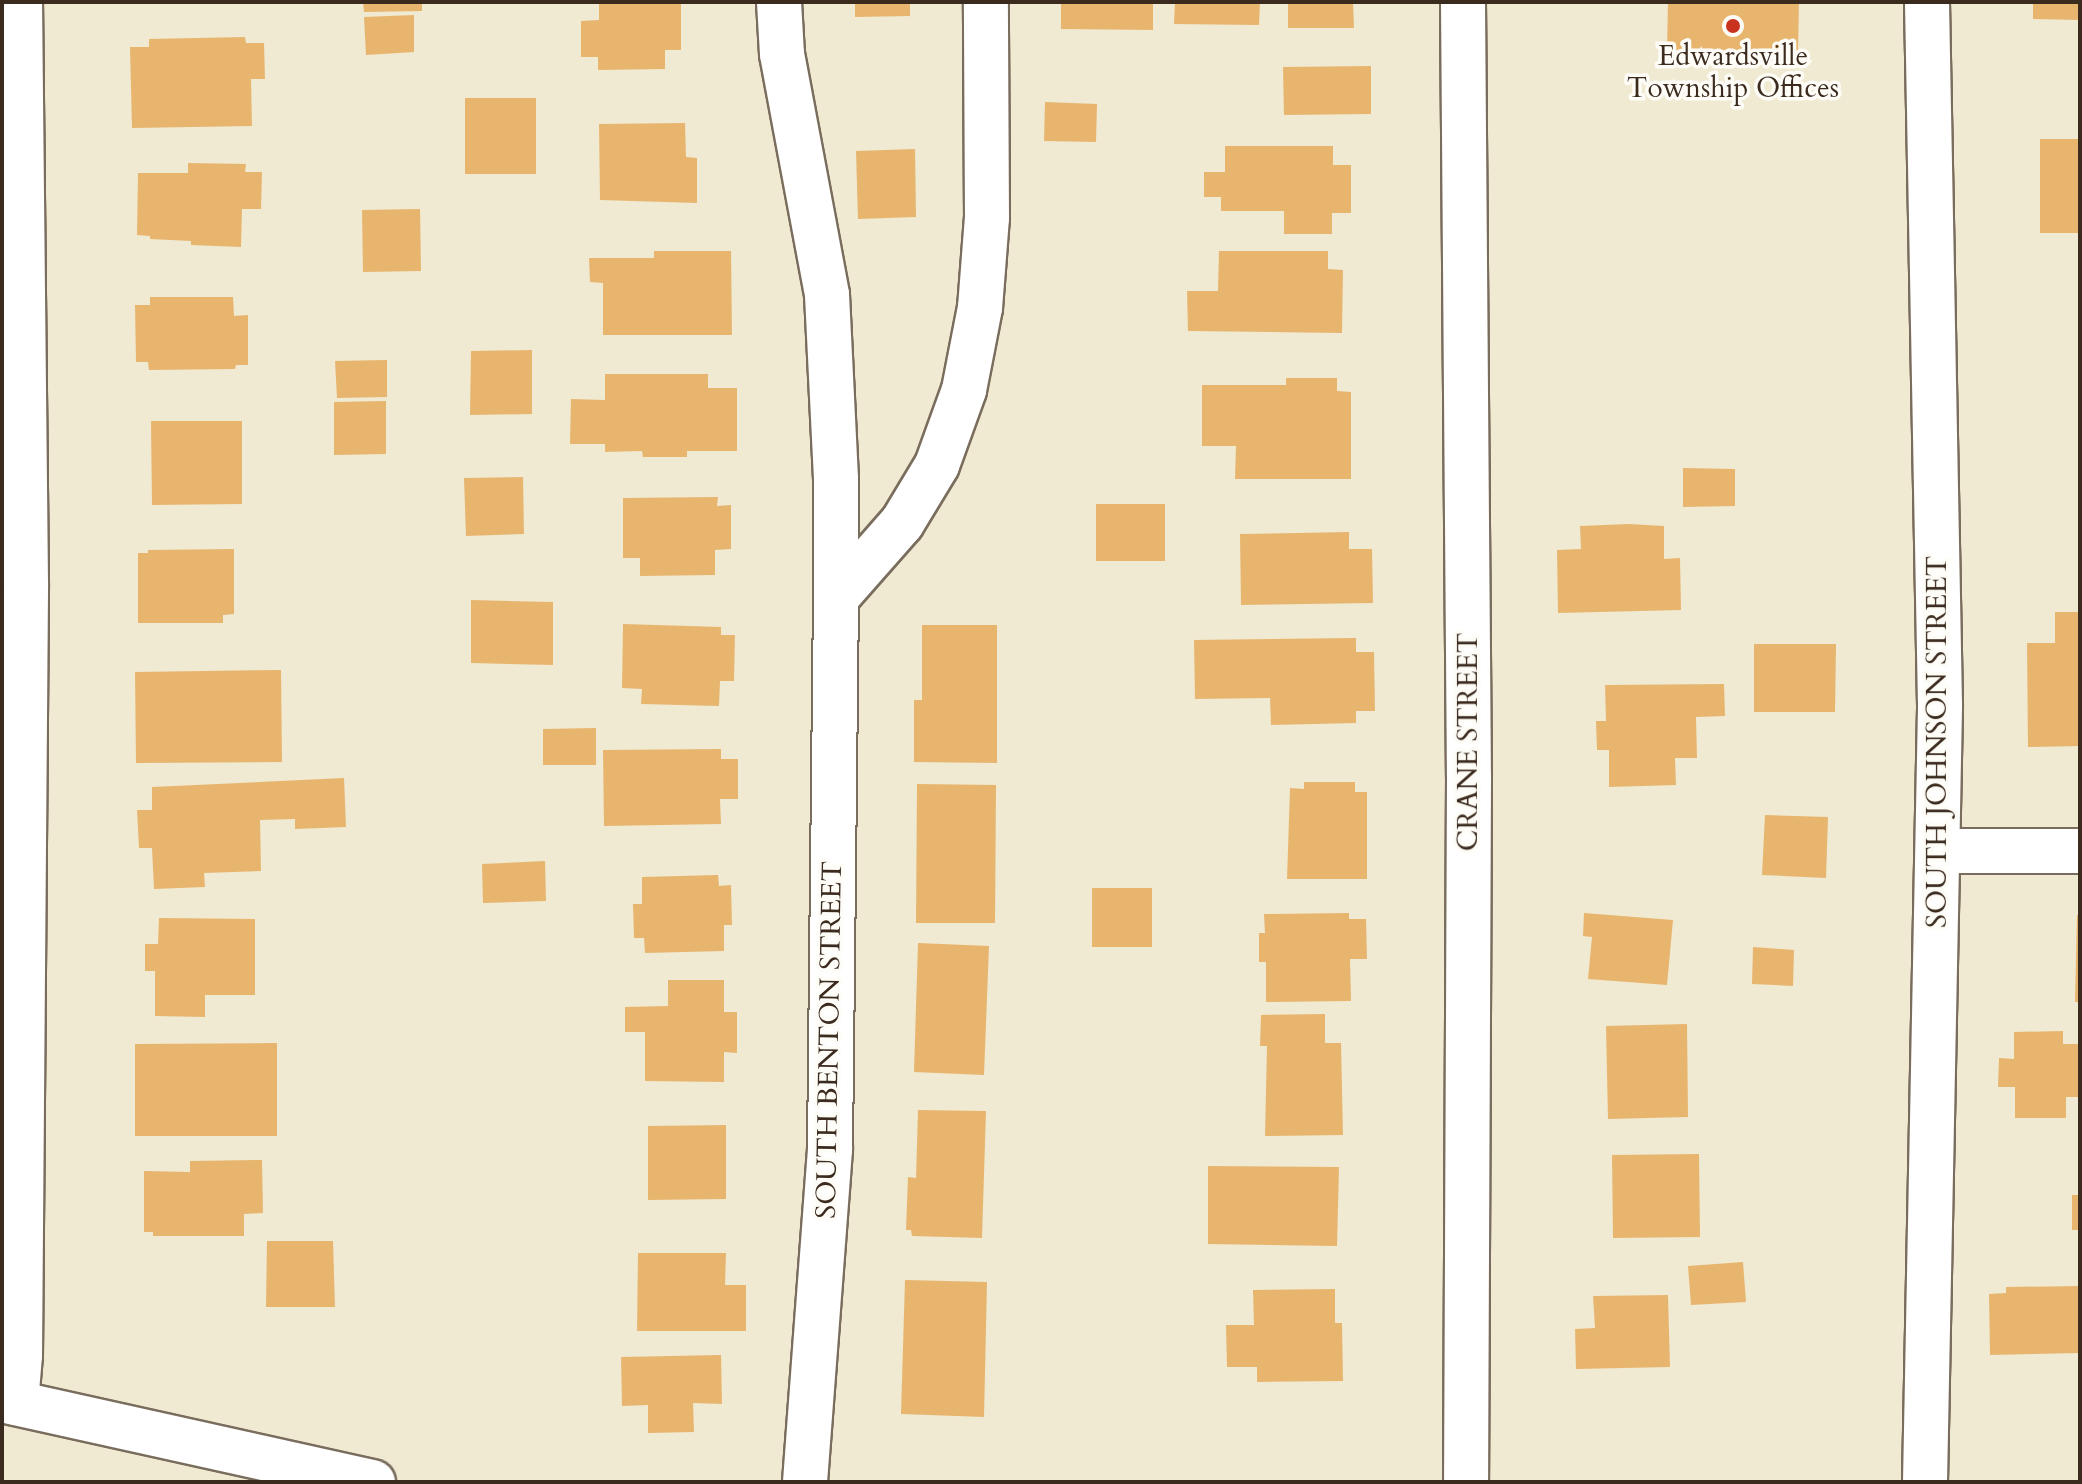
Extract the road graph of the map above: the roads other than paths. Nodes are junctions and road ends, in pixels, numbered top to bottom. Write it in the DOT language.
graph roads {
  1 [pos="20,2"];
  2 [pos="779,2"];
  3 [pos="986,2"];
  4 [pos="1463,2"];
  5 [pos="1927,2"];
  6 [pos="836,598"];
  7 [pos="1939,851"];
  8 [pos="2080,851"];
  9 [pos="9,1402"];
  10 [pos="373,1482"];
  11 [pos="805,1482"];
  12 [pos="1466,1482"];
  13 [pos="1925,1482"];
  1 -- 9 [label="street"];
  2 -- 6 [label="street, SOUTH BENTON STREET"];
  3 -- 6 [label="street"];
  4 -- 12 [label="street, CRANE STREET"];
  5 -- 7 [label="street, SOUTH JOHNSON STREET"];
  6 -- 11 [label="street, SOUTH BENTON STREET"];
  7 -- 8 [label="street"];
  7 -- 13 [label="street, SOUTH JOHNSON STREET"];
  9 -- 10 [label="street"];
}
